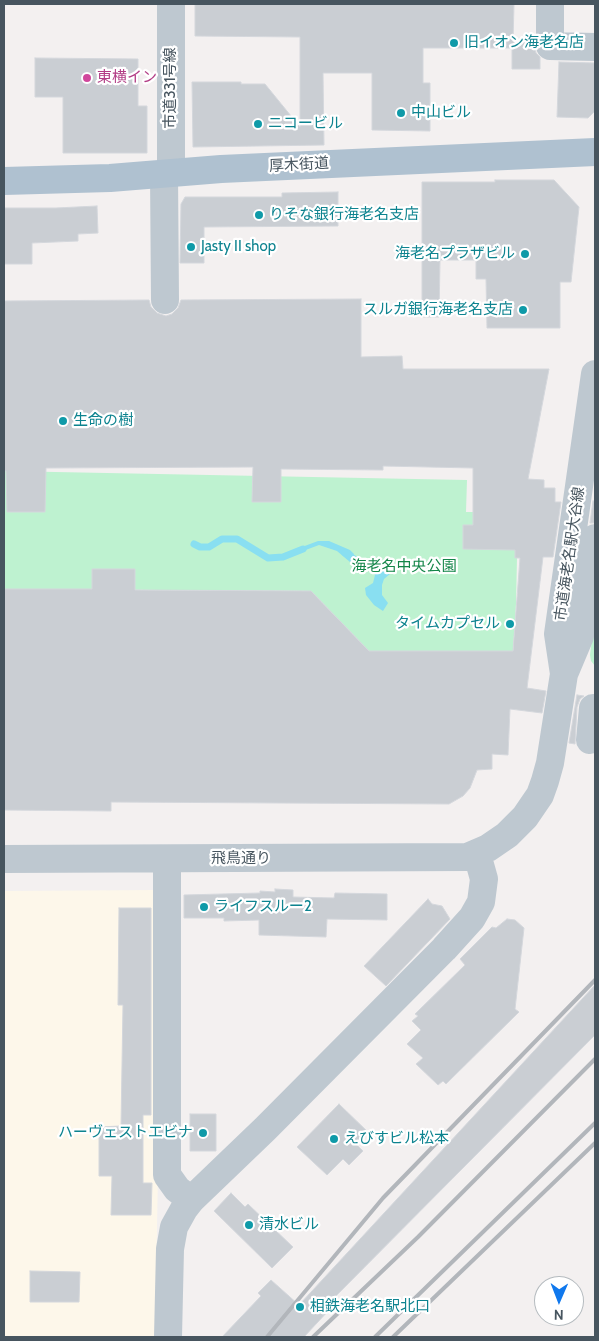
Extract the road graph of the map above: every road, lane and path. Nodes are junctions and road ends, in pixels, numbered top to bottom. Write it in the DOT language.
graph roads {
  1 [pos="171,4"];
  2 [pos="550,4"];
  3 [pos="595,47"];
  4 [pos="595,152"];
  5 [pos="168,173"];
  6 [pos="4,181"];
  7 [pos="165,294"];
  8 [pos="595,374"];
  9 [pos="595,538"];
  10 [pos="564,674"];
  11 [pos="593,708"];
  12 [pos="590,740"];
  13 [pos="477,854"];
  14 [pos="4,859"];
  15 [pos="167,860"];
  16 [pos="191,1200"];
  17 [pos="168,1337"];
  1 -- 5 [label="street, 市道331号線"];
  2 -- 3 [label="street"];
  4 -- 5 [label="main road, 厚木街道"];
  5 -- 6 [label="main road, 厚木街道"];
  5 -- 7 [label="street, 市道331号線"];
  8 -- 10 [label="street, 市道海老名駅大谷線"];
  9 -- 10 [label="street, 市道海老名駅大谷線"];
  10 -- 13 [label="street, 市道海老名駅大谷線"];
  11 -- 12 [label="street"];
  13 -- 15 [label="street, 飛鳥通り"];
  13 -- 16 [label="street"];
  14 -- 15 [label="street, 飛鳥通り"];
  15 -- 16 [label="street"];
  16 -- 17 [label="street"];
}
